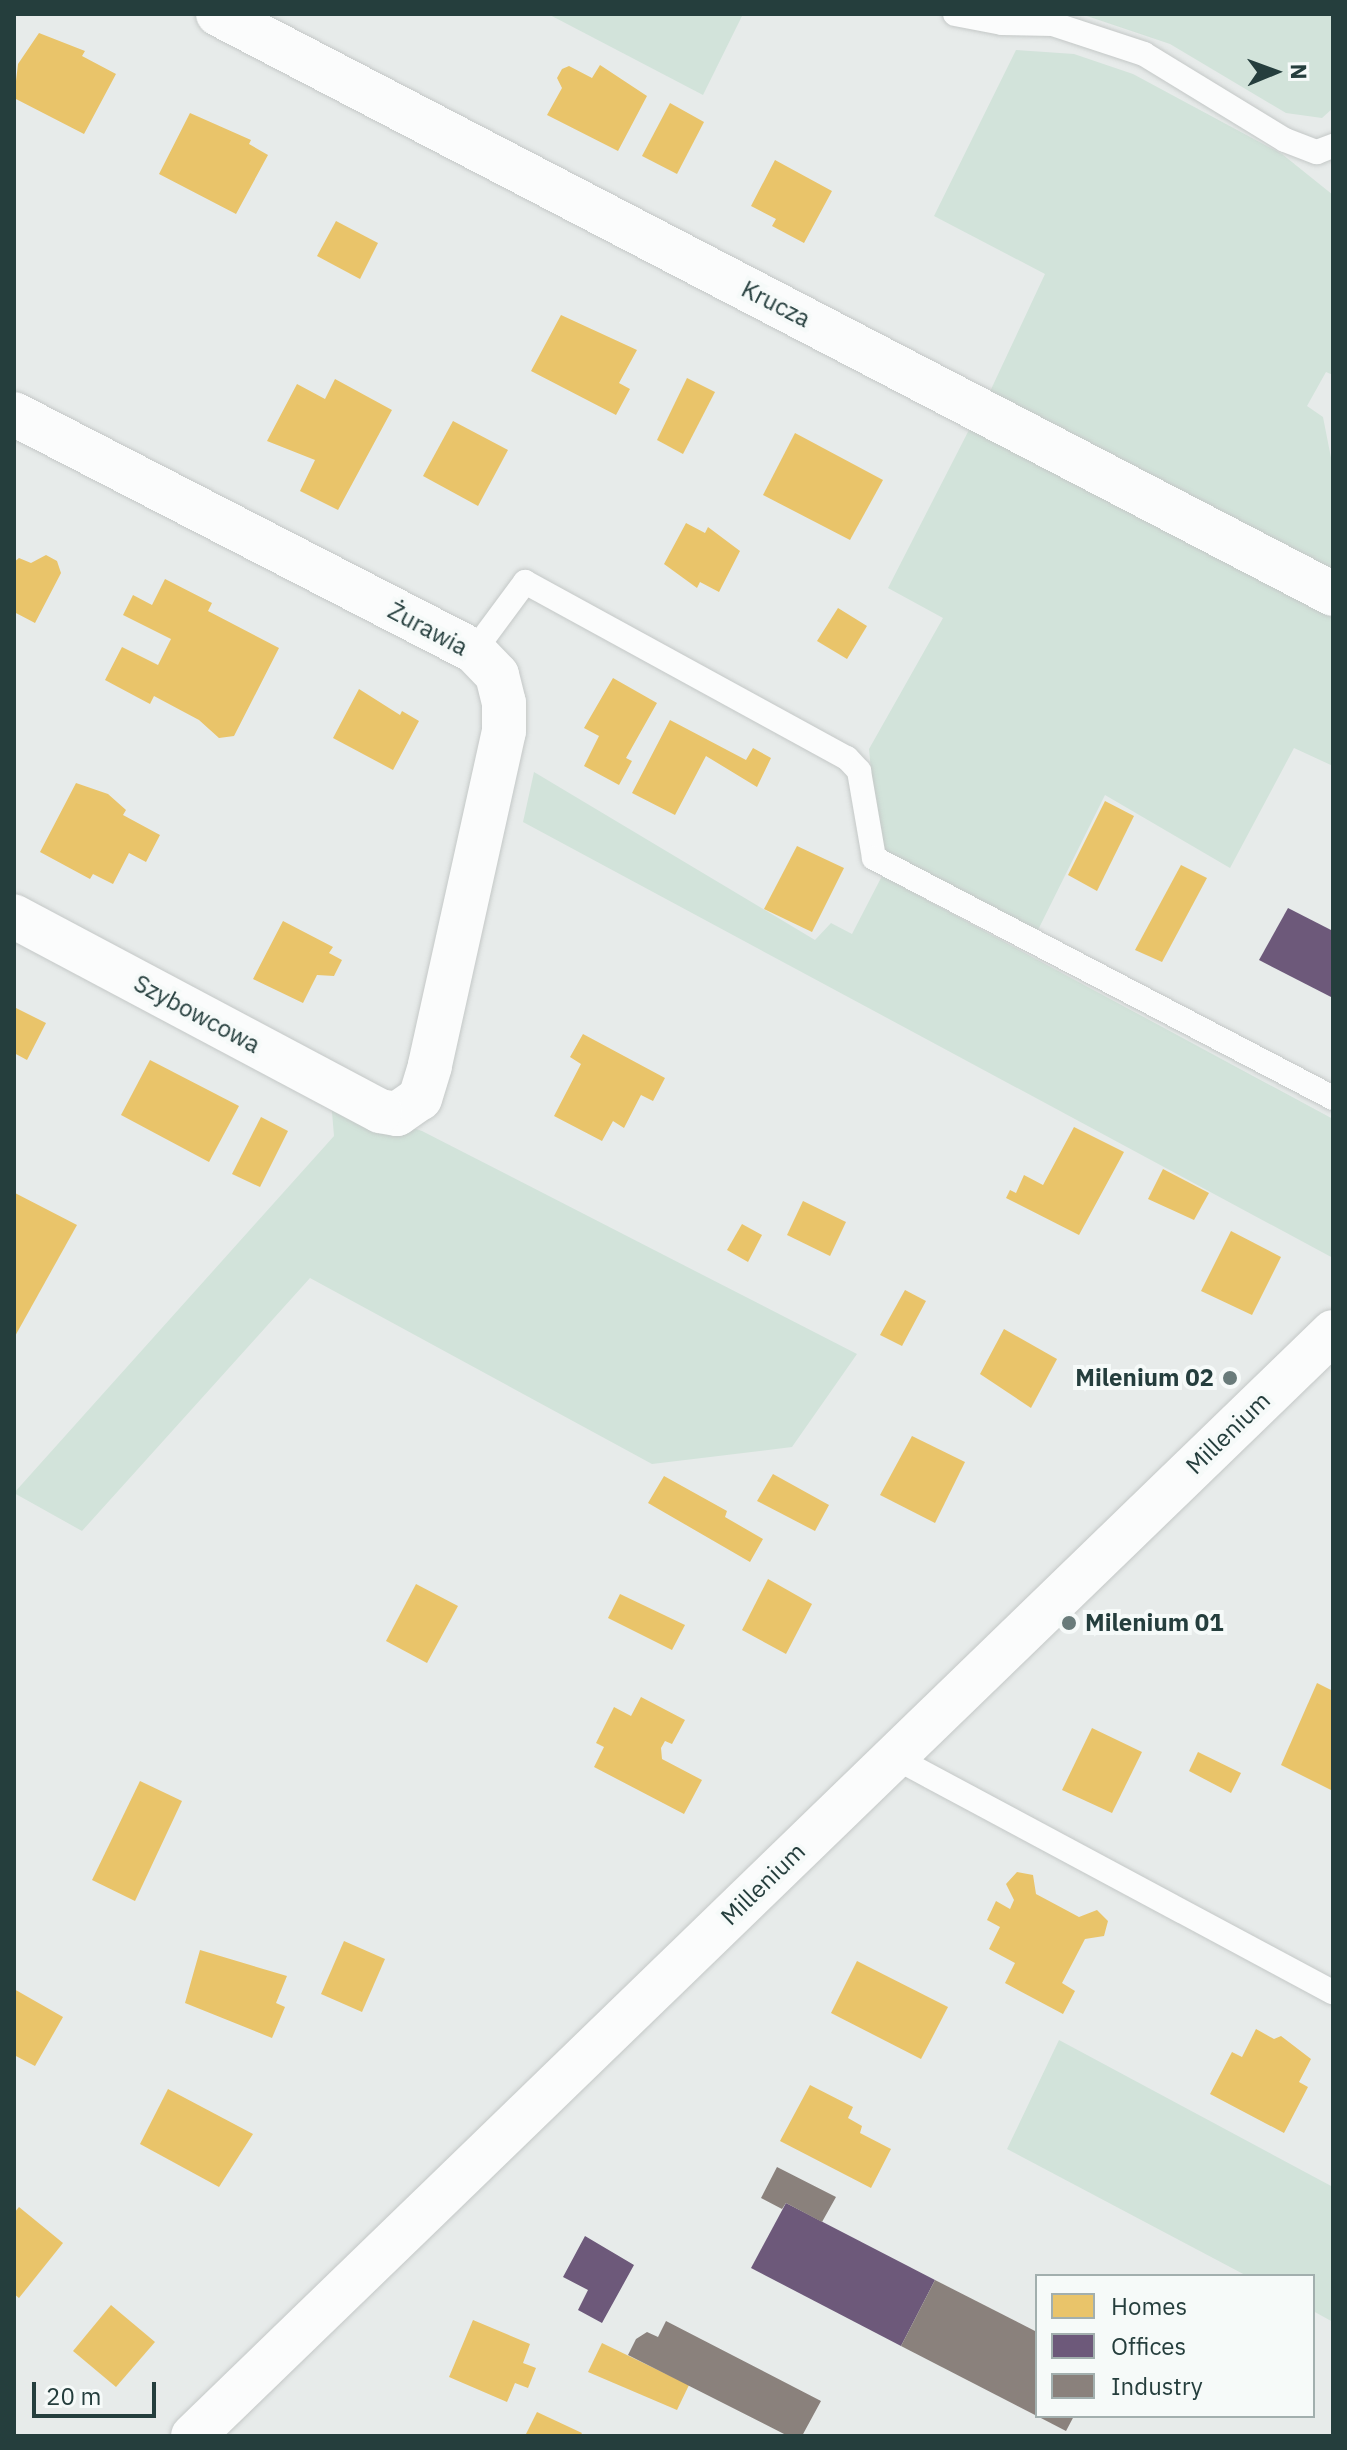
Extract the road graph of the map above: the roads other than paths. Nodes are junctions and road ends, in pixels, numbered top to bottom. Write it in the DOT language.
graph roads {
  1 [pos="218,14"];
  2 [pos="958,15"];
  3 [pos="1325,149"];
  4 [pos="14,414"];
  5 [pos="1333,594"];
  6 [pos="474,651"];
  7 [pos="14,916"];
  8 [pos="1333,1098"];
  9 [pos="380,1111"];
  10 [pos="1333,1332"];
  11 [pos="894,1757"];
  12 [pos="1333,1992"];
  13 [pos="193,2436"];
  1 -- 5 [label="street, Krucza"];
  2 -- 3 [label="lane"];
  4 -- 6 [label="street, Żurawia"];
  6 -- 8 [label="lane"];
  6 -- 9 [label="street, Żurawia"];
  7 -- 9 [label="street, Szybowcowa"];
  10 -- 11 [label="street, Millenium"];
  11 -- 12 [label="lane"];
  11 -- 13 [label="street, Millenium"];
}
